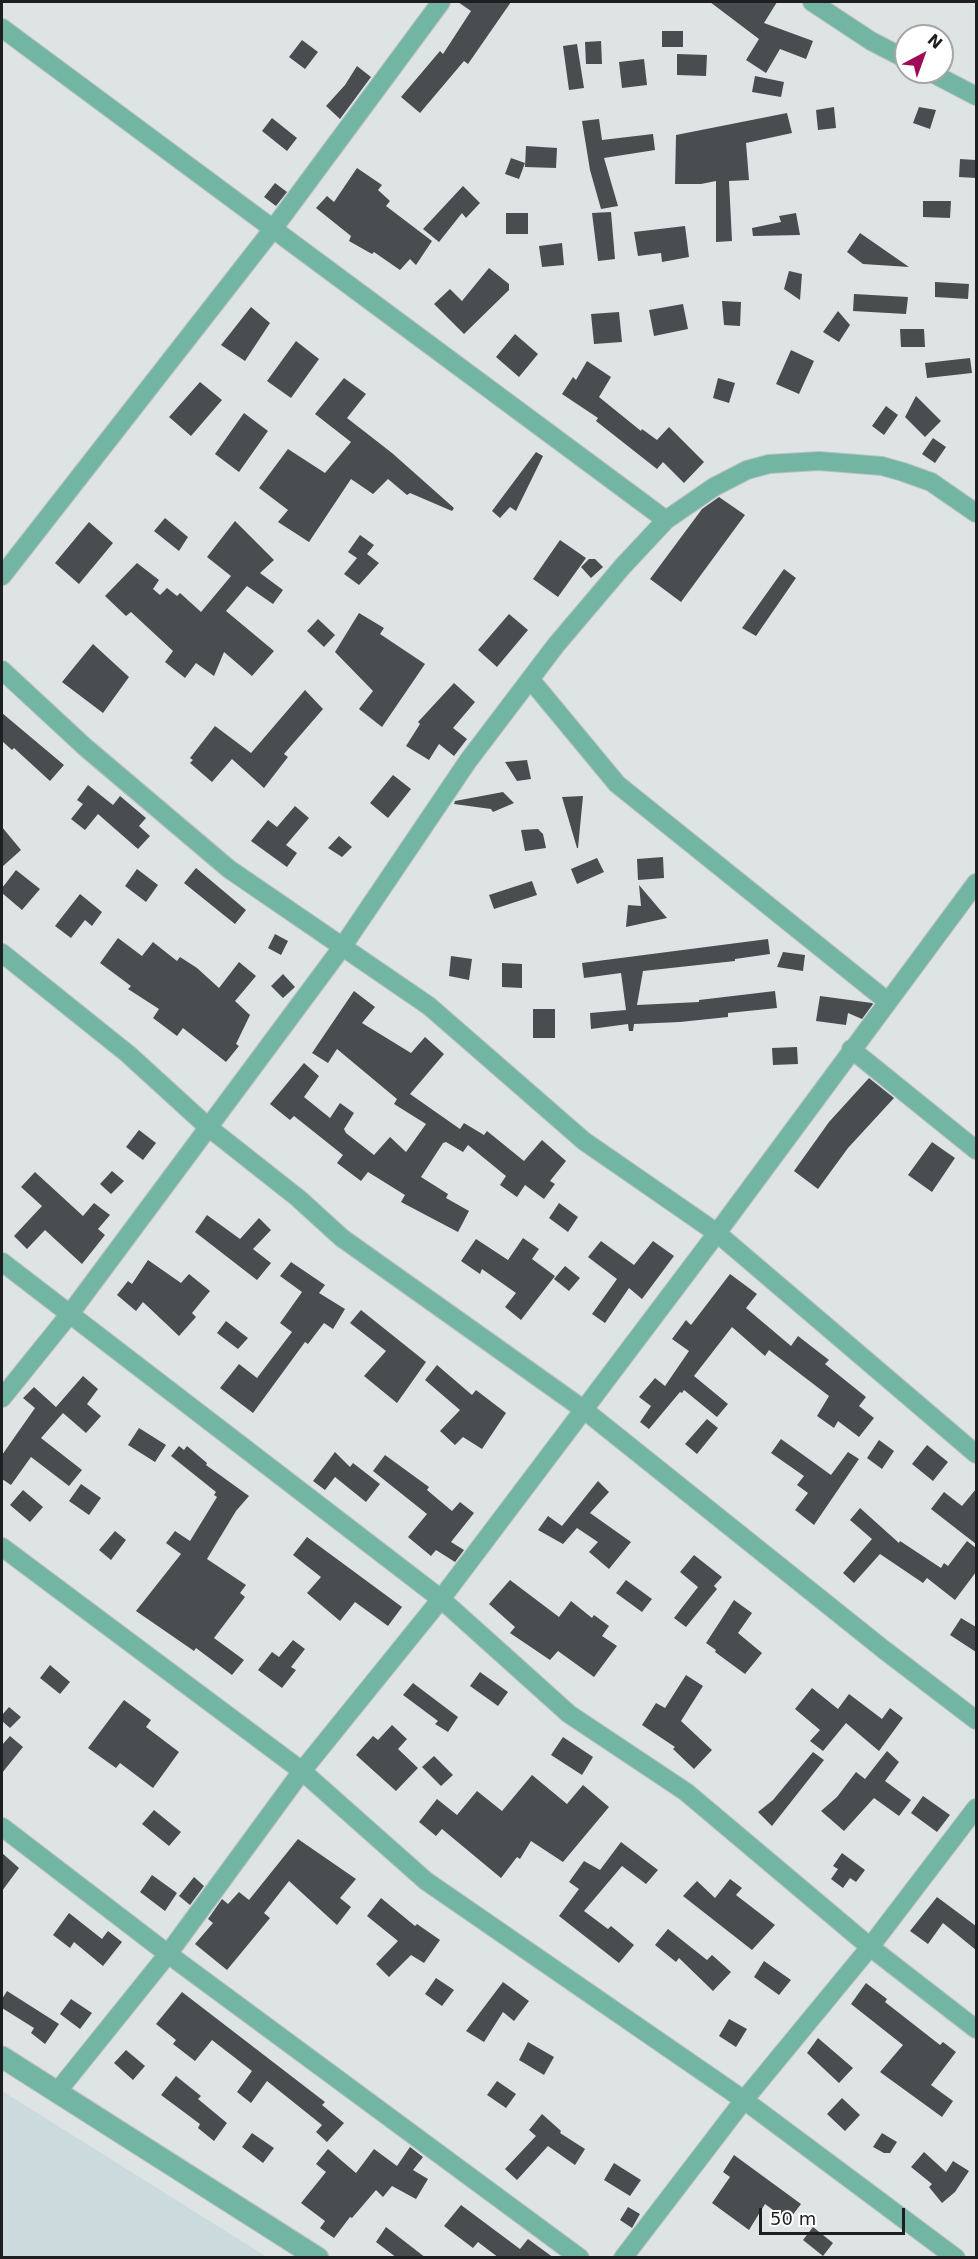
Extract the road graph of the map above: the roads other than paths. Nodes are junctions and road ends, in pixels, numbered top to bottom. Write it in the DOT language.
graph roads {
  1 [pos="441,2"];
  2 [pos="812,2"];
  3 [pos="2,28"];
  4 [pos="894,53"];
  5 [pos="953,84"];
  6 [pos="976,96"];
  7 [pos="273,229"];
  8 [pos="976,513"];
  9 [pos="666,520"];
  10 [pos="2,576"];
  11 [pos="2,670"];
  12 [pos="530,680"];
  13 [pos="976,883"];
  14 [pos="343,946"];
  15 [pos="2,953"];
  16 [pos="887,1001"];
  17 [pos="851,1049"];
  18 [pos="208,1127"];
  19 [pos="976,1150"];
  20 [pos="717,1233"];
  21 [pos="2,1262"];
  22 [pos="69,1315"];
  23 [pos="2,1398"];
  24 [pos="583,1409"];
  25 [pos="976,1454"];
  26 [pos="2,1547"];
  27 [pos="441,1599"];
  28 [pos="976,1720"];
  29 [pos="302,1772"];
  30 [pos="976,1808"];
  31 [pos="2,1827"];
  32 [pos="870,1947"];
  33 [pos="168,1954"];
  34 [pos="976,2029"];
  35 [pos="2,2056"];
  36 [pos="57,2092"];
  37 [pos="744,2100"];
  38 [pos="318,2258"];
  39 [pos="580,2258"];
  40 [pos="623,2258"];
  41 [pos="956,2258"];
  1 -- 7 [label="street"];
  2 -- 4 [label="street"];
  3 -- 7 [label="street"];
  5 -- 6 [label="street"];
  7 -- 9 [label="street"];
  7 -- 10 [label="street"];
  8 -- 9 [label="street"];
  9 -- 12 [label="street"];
  11 -- 14 [label="street"];
  12 -- 14 [label="street"];
  12 -- 16 [label="street"];
  13 -- 16 [label="street"];
  14 -- 18 [label="street"];
  14 -- 20 [label="street"];
  15 -- 18 [label="street"];
  16 -- 17 [label="street"];
  17 -- 19 [label="street"];
  17 -- 20 [label="street"];
  18 -- 22 [label="street"];
  18 -- 24 [label="street"];
  20 -- 24 [label="street"];
  20 -- 25 [label="street"];
  21 -- 22 [label="street"];
  22 -- 23 [label="street"];
  22 -- 27 [label="street"];
  24 -- 27 [label="street"];
  24 -- 28 [label="street"];
  26 -- 29 [label="street"];
  27 -- 29 [label="street"];
  27 -- 32 [label="street"];
  29 -- 33 [label="street"];
  29 -- 37 [label="street"];
  30 -- 32 [label="street"];
  31 -- 33 [label="street"];
  32 -- 34 [label="street"];
  32 -- 37 [label="street"];
  33 -- 36 [label="street"];
  33 -- 39 [label="street"];
  35 -- 36 [label="street"];
  36 -- 38 [label="street"];
  37 -- 40 [label="street"];
  37 -- 41 [label="street"];
}
